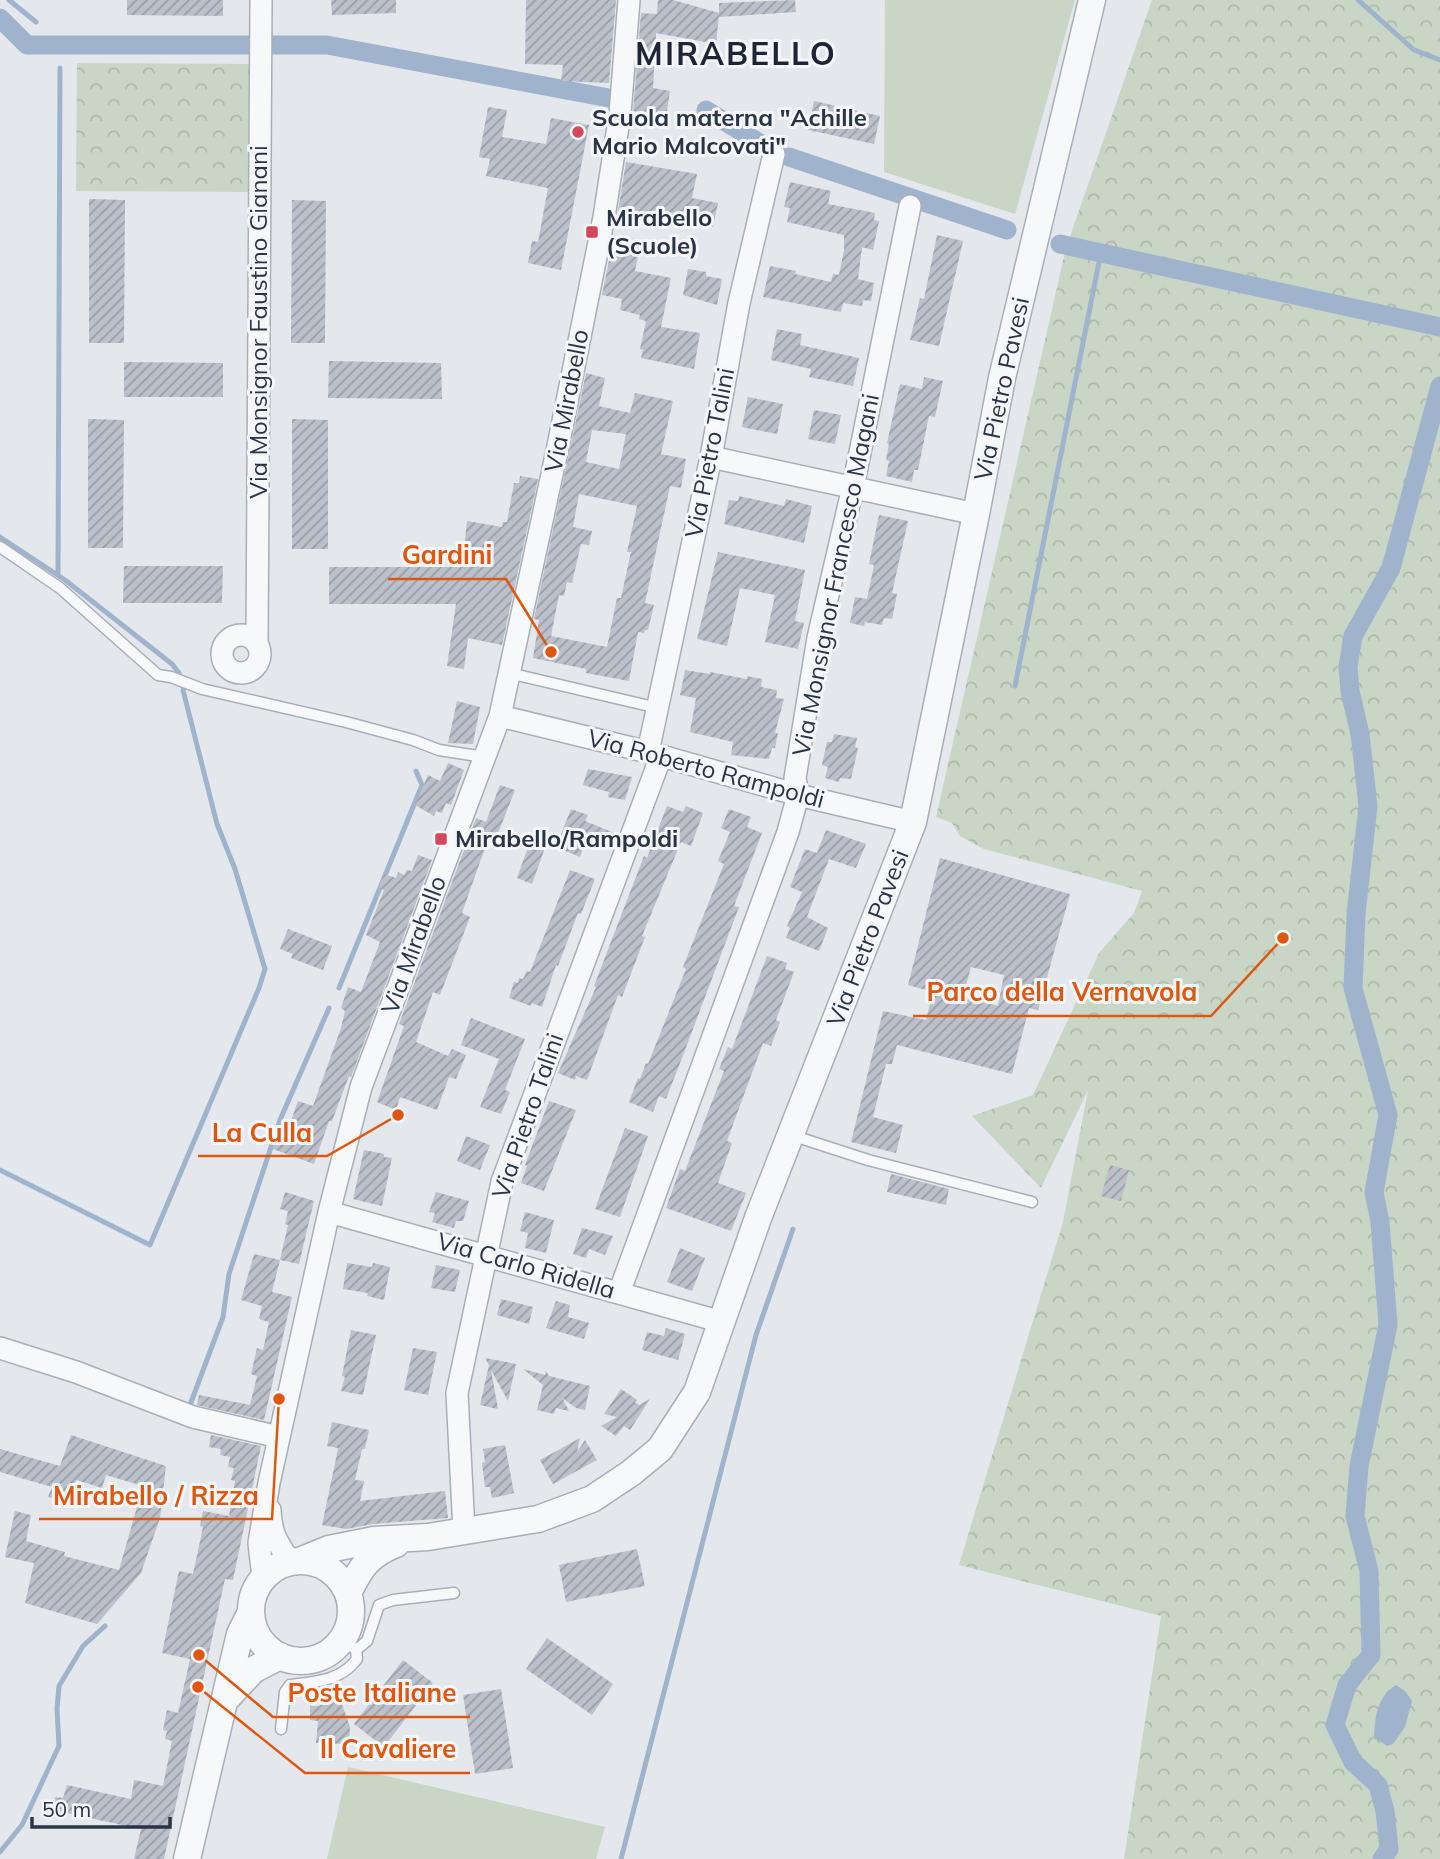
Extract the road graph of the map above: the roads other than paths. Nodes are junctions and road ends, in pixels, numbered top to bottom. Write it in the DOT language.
graph roads {
  1 [pos="261,0"];
  2 [pos="629,0"];
  3 [pos="1092,0"];
  4 [pos="1107,0"];
  5 [pos="1059,137"];
  6 [pos="774,155"];
  7 [pos="910,206"];
  8 [pos="711,457"];
  9 [pos="853,487"];
  10 [pos="976,514"];
  11 [pos="0,547"];
  12 [pos="257,643"];
  13 [pos="509,673"];
  14 [pos="658,708"];
  15 [pos="500,716"];
  16 [pos="655,754"];
  17 [pos="484,757"];
  18 [pos="798,795"];
  19 [pos="912,822"];
  20 [pos="791,1135"];
  21 [pos="1032,1202"];
  22 [pos="329,1212"];
  23 [pos="486,1254"];
  24 [pos="619,1293"];
  25 [pos="722,1322"];
  26 [pos="0,1348"];
  27 [pos="279,1437"];
  28 [pos="269,1483"];
  29 [pos="464,1531"];
  30 [pos="409,1539"];
  31 [pos="296,1561"];
  32 [pos="263,1578"];
  33 [pos="348,1593"];
  34 [pos="454,1593"];
  35 [pos="251,1612"];
  36 [pos="349,1645"];
  37 [pos="280,1656"];
  38 [pos="223,1702"];
  39 [pos="281,1729"];
  40 [pos="187,1859"];
  1 -- 12 [label="street, Via Monsignor Faustino Gianani"];
  2 -- 13 [label="street, Via Mirabello"];
  3 -- 5 [label="street, Via Pietro Pavesi"];
  4 -- 5 [label="street, Via Pietro Pavesi"];
  5 -- 10 [label="street, Via Pietro Pavesi"];
  6 -- 8 [label="street, Via Pietro Talini"];
  7 -- 9 [label="street, Via Monsignor Francesco Magani"];
  8 -- 9 [label="street"];
  8 -- 14 [label="street, Via Pietro Talini"];
  9 -- 10 [label="street"];
  9 -- 18 [label="street, Via Monsignor Francesco Magani"];
  10 -- 19 [label="street, Via Pietro Pavesi"];
  11 -- 17 [label="lane"];
  13 -- 14 [label="lane"];
  13 -- 15 [label="street, Via Mirabello"];
  14 -- 16 [label="street, Via Pietro Talini"];
  15 -- 16 [label="street, Via Roberto Rampoldi"];
  15 -- 17 [label="street, Via Mirabello"];
  16 -- 18 [label="street, Via Roberto Rampoldi"];
  16 -- 23 [label="street, Via Pietro Talini"];
  17 -- 22 [label="street, Via Mirabello"];
  18 -- 19 [label="street, Via Roberto Rampoldi"];
  18 -- 24 [label="street, Via Monsignor Francesco Magani"];
  19 -- 20 [label="street, Via Pietro Pavesi"];
  20 -- 21 [label="lane"];
  20 -- 25 [label="street, Via Pietro Pavesi"];
  22 -- 23 [label="street, Via Carlo Ridella"];
  22 -- 27 [label="street, Via Mirabello"];
  23 -- 24 [label="street, Via Carlo Ridella"];
  23 -- 29 [label="street, Via Pietro Talini"];
  24 -- 25 [label="street, Via Carlo Ridella"];
  25 -- 29 [label="street, Via Pietro Pavesi"];
  26 -- 27 [label="street"];
  27 -- 28 [label="street, Via Mirabello"];
  28 -- 31 [label="street, Via Mirabello"];
  28 -- 32 [label="street, Via Mirabello"];
  29 -- 30 [label="street, Via Pietro Pavesi"];
  30 -- 31 [label="street, Via Pietro Pavesi"];
  30 -- 33 [label="street, Via Pietro Pavesi"];
  31 -- 32 [label="street"];
  31 -- 33 [label="street"];
  32 -- 35 [label="street"];
  33 -- 36 [label="street"];
  34 -- 36 [label="lane"];
  35 -- 37 [label="street"];
  35 -- 38 [label="street"];
  36 -- 37 [label="street"];
  36 -- 39 [label="lane"];
  37 -- 38 [label="street"];
  38 -- 40 [label="street"];
}
